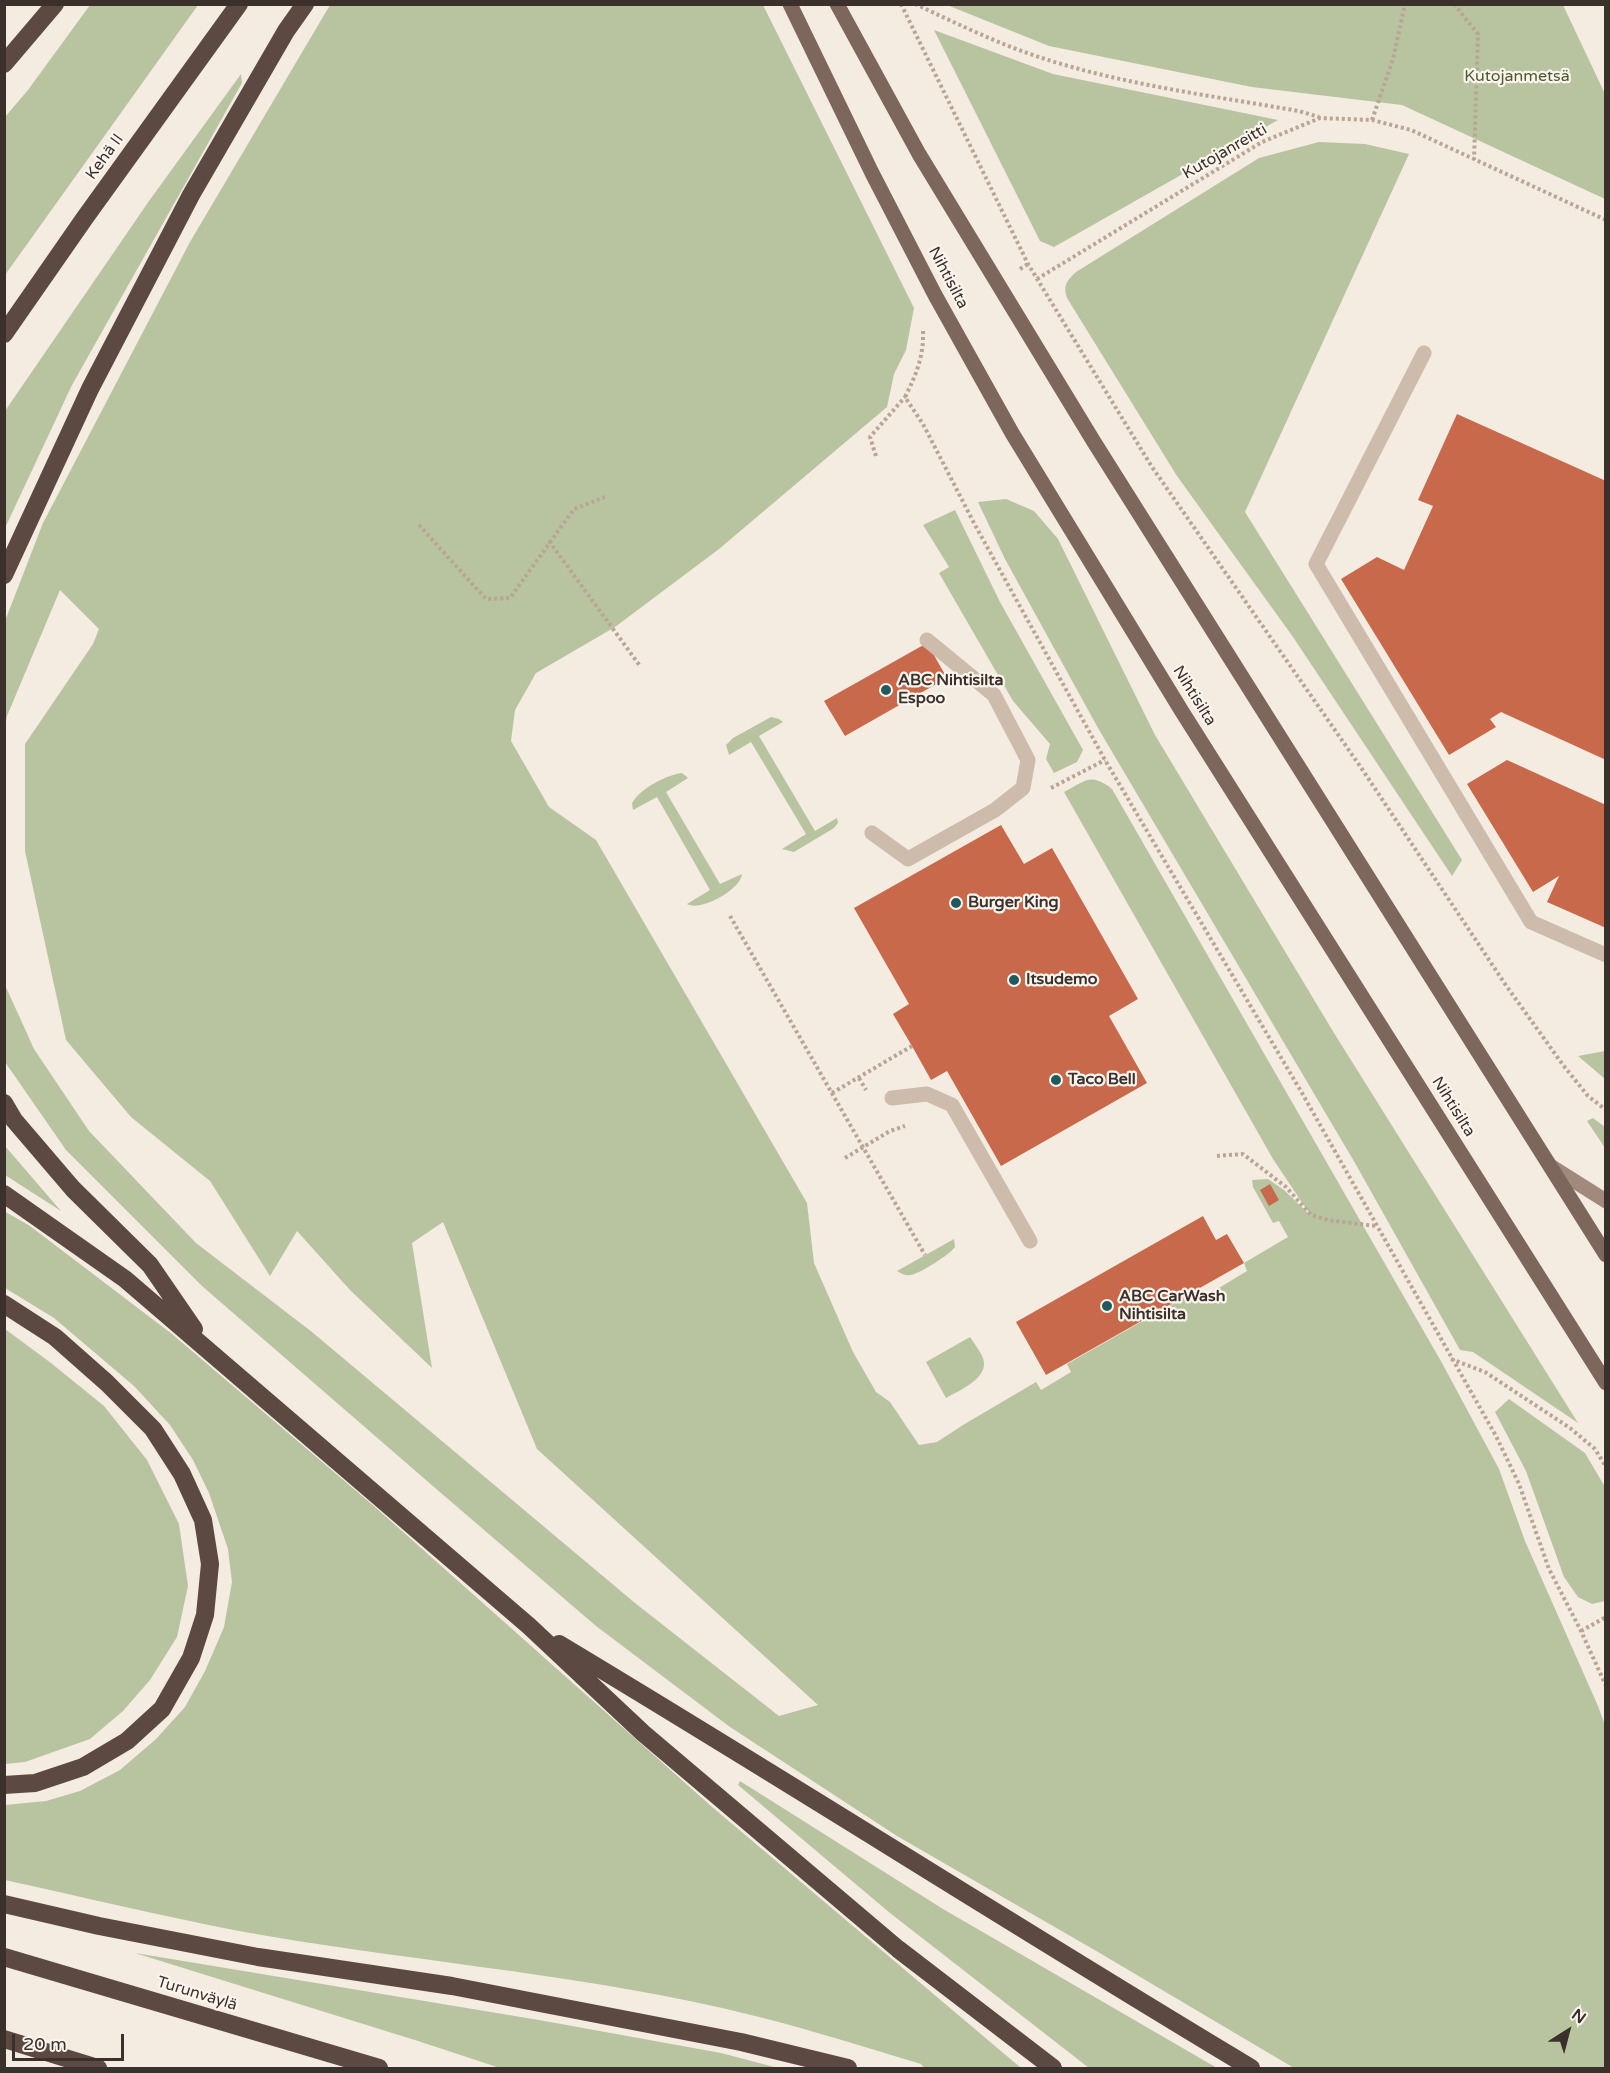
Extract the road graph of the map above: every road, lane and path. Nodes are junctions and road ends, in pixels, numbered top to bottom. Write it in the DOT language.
graph roads {
  1 [pos="55,4"];
  2 [pos="239,4"];
  3 [pos="305,4"];
  4 [pos="790,4"];
  5 [pos="837,4"];
  6 [pos="901,4"];
  7 [pos="915,4"];
  8 [pos="1405,4"];
  9 [pos="1454,4"];
  10 [pos="4,64"];
  11 [pos="1320,118"];
  12 [pos="1372,120"];
  13 [pos="1474,160"];
  14 [pos="1605,220"];
  15 [pos="1028,264"];
  16 [pos="1037,279"];
  17 [pos="997,282"];
  18 [pos="946,313"];
  19 [pos="4,334"];
  20 [pos="1424,353"];
  21 [pos="905,397"];
  22 [pos="876,456"];
  23 [pos="605,497"];
  24 [pos="419,525"];
  25 [pos="549,541"];
  26 [pos="4,575"];
  27 [pos="927,640"];
  28 [pos="640,666"];
  29 [pos="872,833"];
  30 [pos="730,916"];
  31 [pos="1605,955"];
  32 [pos="912,1046"];
  33 [pos="832,1094"];
  34 [pos="892,1098"];
  35 [pos="4,1102"];
  36 [pos="1605,1110"];
  37 [pos="908,1125"];
  38 [pos="863,1147"];
  39 [pos="1217,1156"];
  40 [pos="845,1158"];
  41 [pos="1552,1167"];
  42 [pos="4,1194"];
  43 [pos="1605,1201"];
  44 [pos="1376,1226"];
  45 [pos="1030,1241"];
  46 [pos="926,1255"];
  47 [pos="1605,1255"];
  48 [pos="4,1304"];
  49 [pos="207,1348"];
  50 [pos="1451,1359"];
  51 [pos="1605,1381"];
  52 [pos="1605,1467"];
  53 [pos="1605,1617"];
  54 [pos="529,1626"];
  55 [pos="1581,1631"];
  56 [pos="1605,1683"];
  57 [pos="4,1785"];
  58 [pos="4,1904"];
  59 [pos="4,1957"];
  60 [pos="4,2039"];
  61 [pos="98,2068"];
  62 [pos="379,2068"];
  63 [pos="848,2068"];
  64 [pos="1053,2068"];
  65 [pos="1251,2068"];
  1 -- 10 [label="highway"];
  2 -- 19 [label="highway, Kehä II"];
  3 -- 26 [label="highway"];
  4 -- 18 [label="main road, Nihtisilta"];
  5 -- 17 [label="main road"];
  6 -- 15 [label="path"];
  7 -- 11 [label="path"];
  8 -- 12 [label="path"];
  9 -- 13 [label="path"];
  11 -- 12 [label="path, Kutojanreitti"];
  11 -- 16 [label="path, Kutojanreitti"];
  12 -- 13 [label="path, Kutojanreitti"];
  13 -- 14 [label="path, Kutojanreitti"];
  15 -- 16 [label="path"];
  15 -- 17 [label="path"];
  16 -- 36 [label="path"];
  17 -- 41 [label="main road"];
  18 -- 21 [label="path"];
  18 -- 51 [label="main road, Nihtisilta"];
  20 -- 31 [label="lane"];
  21 -- 22 [label="path"];
  21 -- 44 [label="path"];
  23 -- 25 [label="path"];
  24 -- 25 [label="path"];
  25 -- 28 [label="path"];
  27 -- 29 [label="lane"];
  30 -- 33 [label="path"];
  32 -- 33 [label="path"];
  33 -- 38 [label="path"];
  34 -- 45 [label="lane"];
  35 -- 49 [label="highway"];
  37 -- 38 [label="path"];
  38 -- 40 [label="path"];
  38 -- 46 [label="path"];
  39 -- 44 [label="path"];
  41 -- 43 [label="street"];
  41 -- 47 [label="main road"];
  42 -- 49 [label="highway"];
  44 -- 50 [label="path"];
  48 -- 57 [label="highway"];
  49 -- 54 [label="highway"];
  50 -- 52 [label="path"];
  50 -- 55 [label="path"];
  53 -- 55 [label="path"];
  54 -- 64 [label="highway"];
  54 -- 65 [label="highway"];
  55 -- 56 [label="path"];
  58 -- 63 [label="highway"];
  59 -- 62 [label="highway, Turunväylä"];
  60 -- 61 [label="highway"];
}
